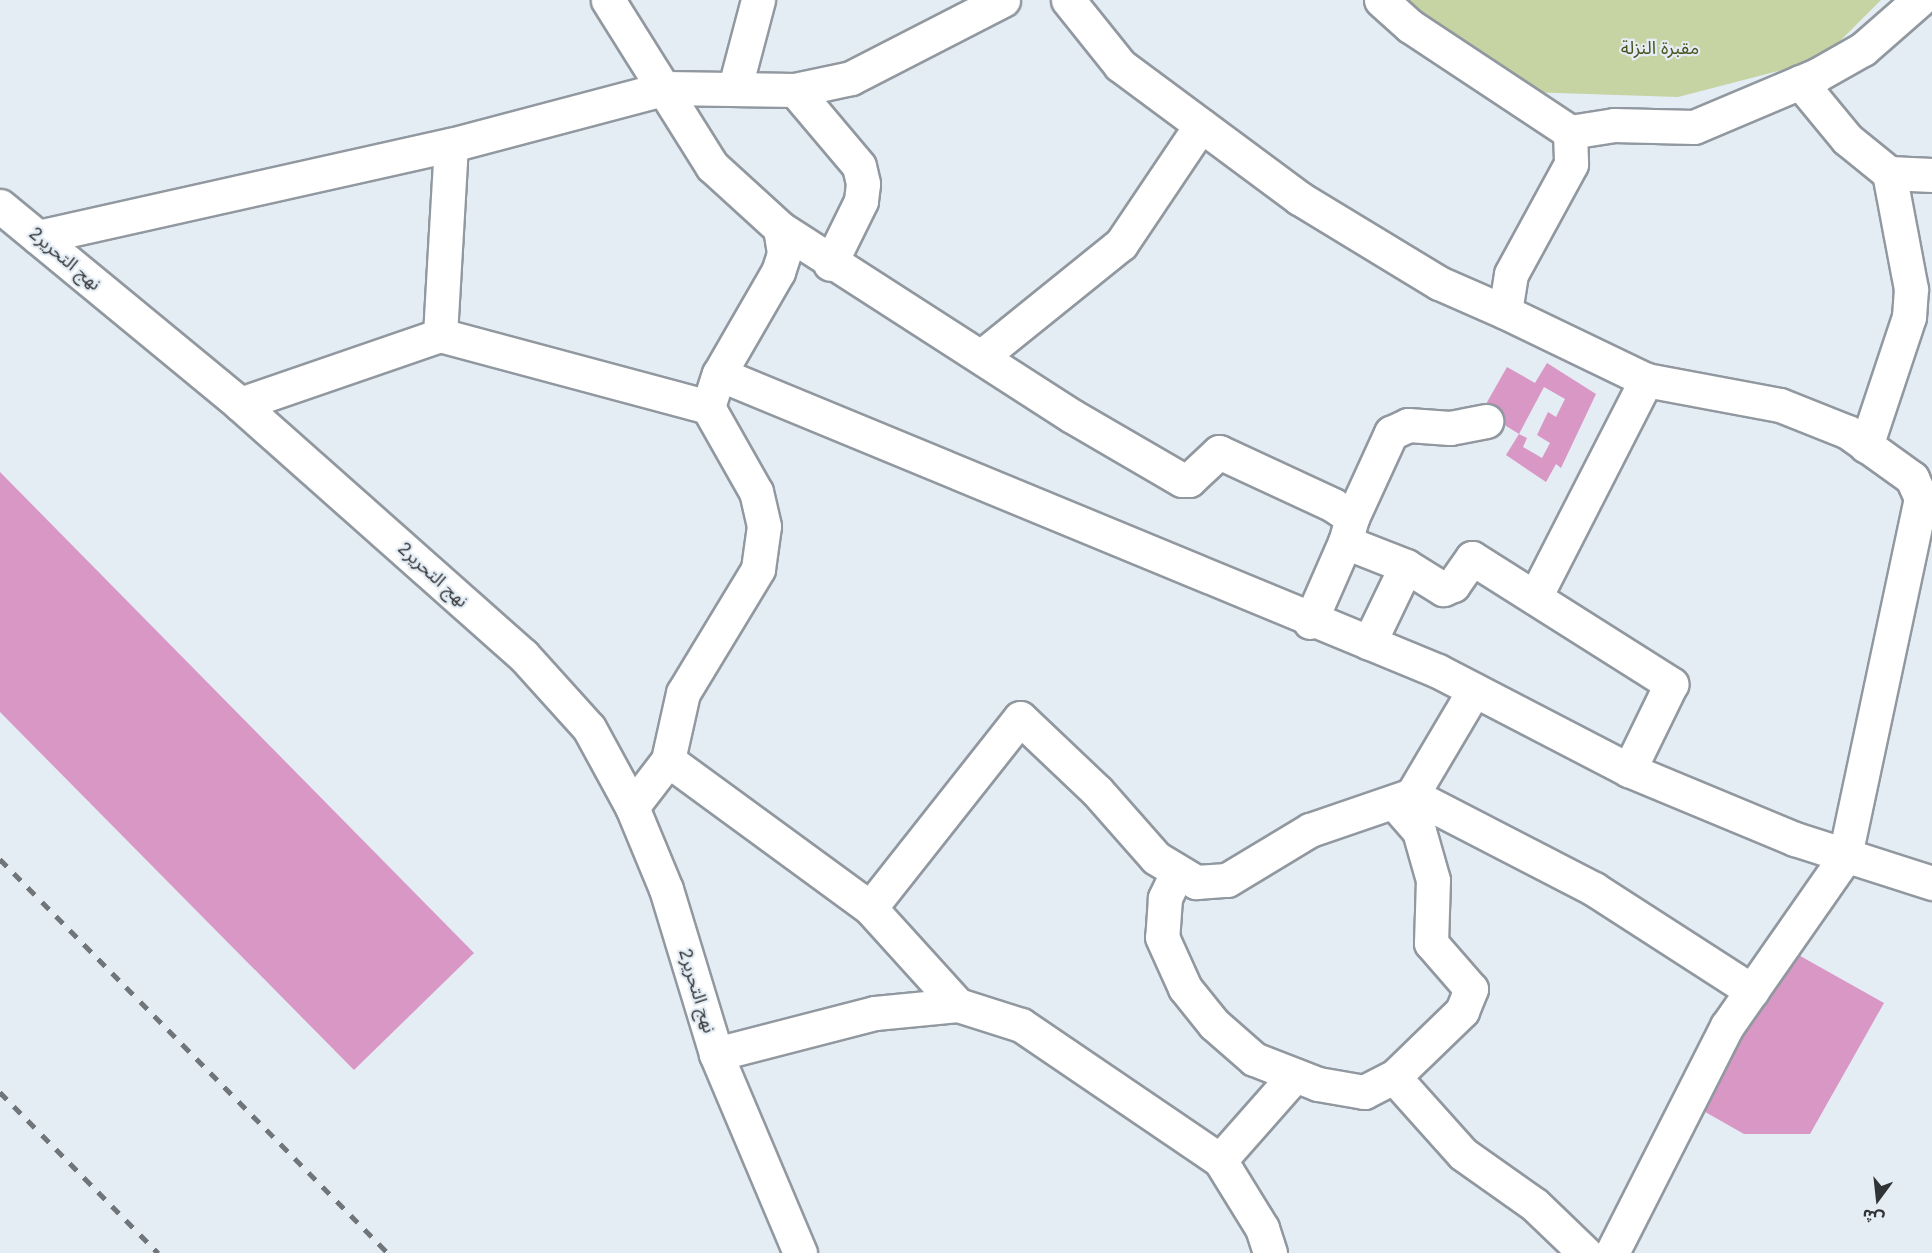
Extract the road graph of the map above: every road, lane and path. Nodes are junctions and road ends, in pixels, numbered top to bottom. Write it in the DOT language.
graph roads {
  1 [pos="608,0"];
  2 [pos="758,0"];
  3 [pos="1003,0"];
  4 [pos="1068,0"];
  5 [pos="1381,0"];
  6 [pos="1919,0"];
  7 [pos="1800,82"];
  8 [pos="735,87"];
  9 [pos="666,88"];
  10 [pos="795,90"];
  11 [pos="1201,125"];
  12 [pos="1570,132"];
  13 [pos="451,145"];
  14 [pos="1889,173"];
  15 [pos="1932,175"];
  16 [pos="0,206"];
  17 [pos="780,228"];
  18 [pos="38,237"];
  19 [pos="830,264"];
  20 [pos="1505,312"];
  21 [pos="440,335"];
  22 [pos="981,356"];
  23 [pos="719,374"];
  24 [pos="1647,380"];
  25 [pos="240,404"];
  26 [pos="708,407"];
  27 [pos="1486,421"];
  28 [pos="1866,446"];
  29 [pos="1926,488"];
  30 [pos="1348,530"];
  31 [pos="1406,566"];
  32 [pos="1535,597"];
  33 [pos="1310,622"];
  34 [pos="1369,643"];
  35 [pos="1474,690"];
  36 [pos="668,760"];
  37 [pos="1629,770"];
  38 [pos="1404,800"];
  39 [pos="632,807"];
  40 [pos="1845,857"];
  41 [pos="1177,873"];
  42 [pos="1932,883"];
  43 [pos="870,908"];
  44 [pos="1752,991"];
  45 [pos="958,1005"];
  46 [pos="716,1054"];
  47 [pos="1295,1075"];
  48 [pos="1394,1077"];
  49 [pos="1220,1160"];
  50 [pos="800,1253"];
  51 [pos="1270,1253"];
  52 [pos="1585,1253"];
  53 [pos="1612,1253"];
  1 -- 9 [label="street"];
  2 -- 8 [label="street"];
  3 -- 10 [label="street"];
  4 -- 11 [label="street"];
  5 -- 12 [label="street"];
  6 -- 7 [label="street"];
  7 -- 12 [label="street"];
  7 -- 14 [label="street"];
  8 -- 9 [label="street"];
  8 -- 10 [label="street"];
  9 -- 13 [label="street"];
  9 -- 17 [label="street"];
  10 -- 19 [label="street"];
  11 -- 20 [label="street"];
  11 -- 22 [label="street"];
  12 -- 20 [label="street"];
  13 -- 18 [label="street"];
  13 -- 21 [label="street"];
  14 -- 15 [label="street"];
  14 -- 28 [label="street"];
  16 -- 18 [label="street, نهج التحرير2"];
  17 -- 19 [label="street"];
  17 -- 23 [label="street"];
  18 -- 25 [label="street, نهج التحرير2"];
  19 -- 22 [label="street"];
  20 -- 24 [label="street"];
  21 -- 25 [label="street"];
  21 -- 26 [label="street"];
  22 -- 30 [label="street"];
  23 -- 26 [label="street"];
  23 -- 33 [label="street"];
  24 -- 28 [label="street"];
  24 -- 32 [label="street"];
  25 -- 39 [label="street, نهج التحرير2"];
  26 -- 36 [label="street"];
  27 -- 30 [label="street"];
  28 -- 29 [label="street"];
  29 -- 40 [label="street"];
  30 -- 31 [label="street"];
  30 -- 33 [label="street"];
  31 -- 32 [label="street"];
  31 -- 34 [label="street"];
  32 -- 37 [label="street"];
  33 -- 34 [label="street"];
  34 -- 35 [label="street"];
  35 -- 37 [label="street"];
  35 -- 38 [label="street"];
  36 -- 39 [label="street"];
  36 -- 43 [label="street"];
  37 -- 40 [label="street"];
  38 -- 41 [label="street"];
  38 -- 44 [label="street"];
  38 -- 48 [label="street"];
  39 -- 46 [label="street, نهج التحرير2"];
  40 -- 42 [label="street"];
  40 -- 44 [label="street"];
  41 -- 43 [label="street"];
  41 -- 47 [label="street"];
  43 -- 45 [label="street"];
  44 -- 53 [label="street"];
  45 -- 46 [label="street"];
  45 -- 49 [label="street"];
  46 -- 50 [label="street, نهج التحرير2"];
  47 -- 48 [label="street"];
  47 -- 49 [label="street"];
  48 -- 52 [label="street"];
  49 -- 51 [label="street"];
}
